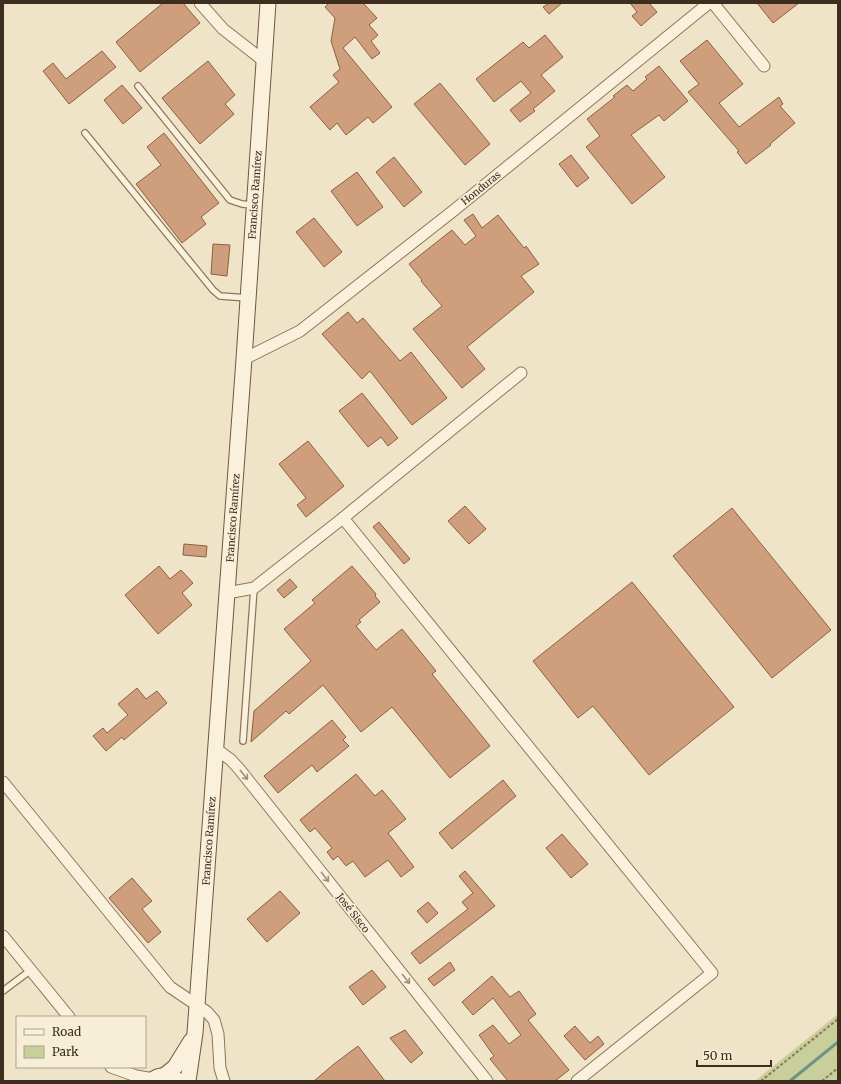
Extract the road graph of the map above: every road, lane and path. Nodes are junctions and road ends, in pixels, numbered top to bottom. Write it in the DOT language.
graph roads {
  1 [pos="200,3"];
  2 [pos="268,3"];
  3 [pos="709,3"];
  4 [pos="713,3"];
  5 [pos="264,61"];
  6 [pos="764,66"];
  7 [pos="138,86"];
  8 [pos="85,133"];
  9 [pos="255,205"];
  10 [pos="248,298"];
  11 [pos="244,359"];
  12 [pos="521,373"];
  13 [pos="343,518"];
  14 [pos="254,588"];
  15 [pos="227,593"];
  16 [pos="243,741"];
  17 [pos="216,749"];
  18 [pos="3,782"];
  19 [pos="3,936"];
  20 [pos="31,970"];
  21 [pos="3,991"];
  22 [pos="196,1005"];
  23 [pos="68,1016"];
  24 [pos="838,1019"];
  25 [pos="195,1033"];
  26 [pos="111,1068"];
  27 [pos="113,1068"];
  28 [pos="838,1068"];
  29 [pos="157,1078"];
  30 [pos="123,1081"];
  31 [pos="179,1081"];
  32 [pos="188,1081"];
  33 [pos="224,1081"];
  34 [pos="487,1081"];
  35 [pos="577,1081"];
  36 [pos="761,1081"];
  37 [pos="822,1081"];
  1 -- 5 [label="street"];
  2 -- 5 [label="street, Francisco Ramírez"];
  3 -- 11 [label="street, Honduras"];
  4 -- 6 [label="street"];
  5 -- 9 [label="street, Francisco Ramírez"];
  7 -- 9 [label="lane"];
  8 -- 10 [label="lane"];
  9 -- 10 [label="street, Francisco Ramírez"];
  10 -- 11 [label="street, Francisco Ramírez"];
  11 -- 15 [label="street, Francisco Ramírez"];
  12 -- 13 [label="street"];
  13 -- 14 [label="street"];
  13 -- 35 [label="street"];
  14 -- 15 [label="street"];
  14 -- 16 [label="lane"];
  15 -- 17 [label="street, Francisco Ramírez"];
  17 -- 22 [label="street, Francisco Ramírez"];
  17 -- 34 [label="street, José Sisco, one-way"];
  18 -- 22 [label="street"];
  19 -- 20 [label="street"];
  20 -- 21 [label="lane"];
  20 -- 23 [label="street"];
  22 -- 25 [label="street, Francisco Ramírez"];
  22 -- 33 [label="street"];
  24 -- 36 [label="path"];
  25 -- 29 [label="street, Francisco Ramírez"];
  25 -- 32 [label="street, Francisco Ramírez"];
  26 -- 30 [label="street"];
  27 -- 29 [label="street"];
  28 -- 37 [label="path"];
  29 -- 31 [label="street"];
}
